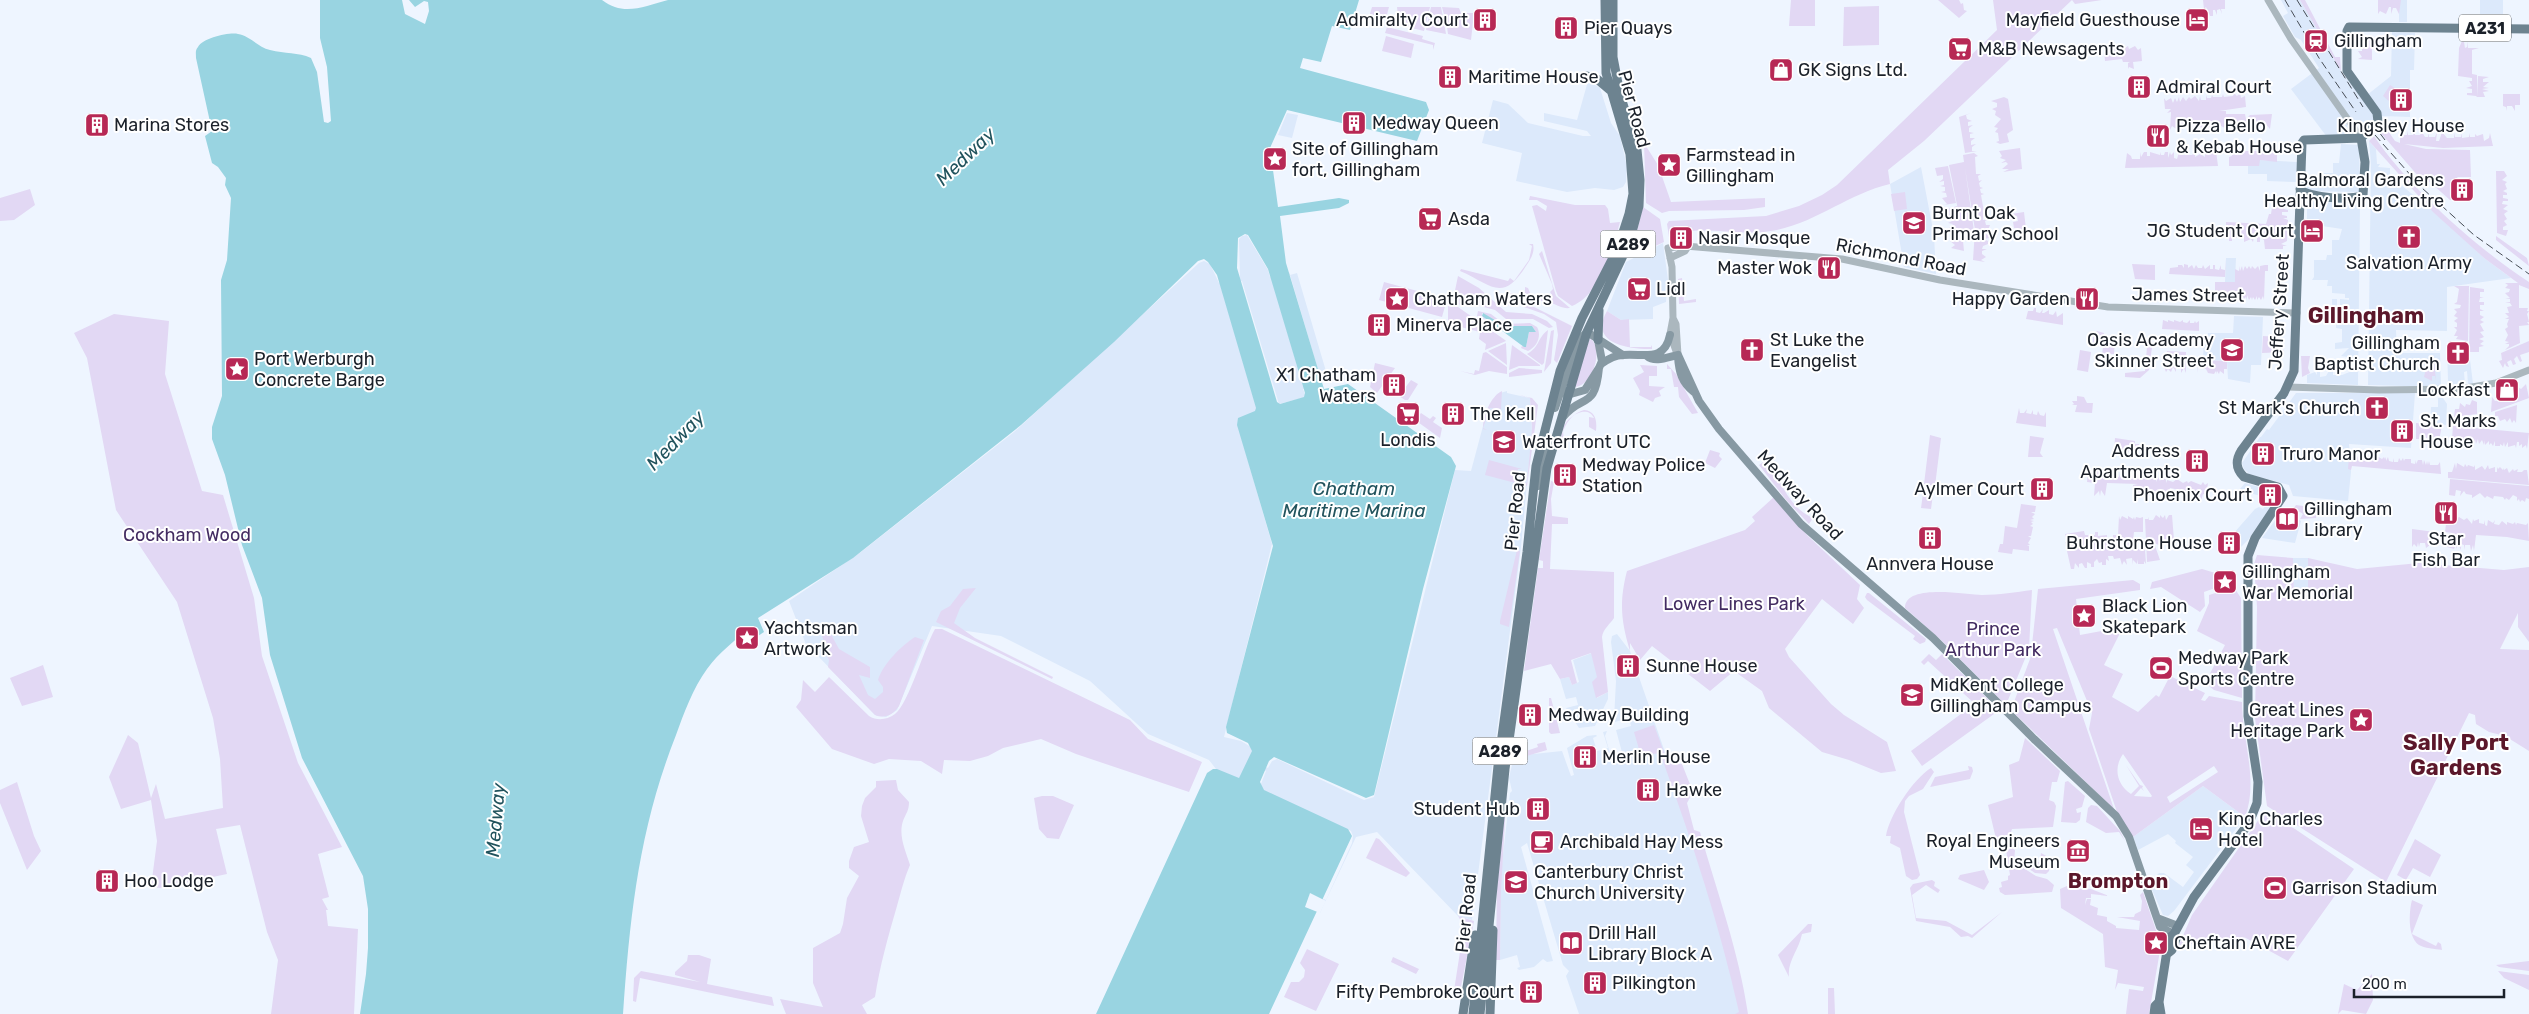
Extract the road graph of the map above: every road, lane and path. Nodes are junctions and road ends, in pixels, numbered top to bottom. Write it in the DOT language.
graph roads {
  1 [pos="1605,0"];
  2 [pos="1613,0"];
  3 [pos="2268,0"];
  4 [pos="2529,29"];
  5 [pos="1609,69"];
  6 [pos="1587,76"];
  7 [pos="1610,90"];
  8 [pos="2363,136"];
  9 [pos="2300,189"];
  10 [pos="2308,196"];
  11 [pos="2300,204"];
  12 [pos="1668,248"];
  13 [pos="1687,248"];
  14 [pos="1670,258"];
  15 [pos="2078,303"];
  16 [pos="1599,308"];
  17 [pos="2297,313"];
  18 [pos="1673,318"];
  19 [pos="1587,332"];
  20 [pos="1670,336"];
  21 [pos="1598,340"];
  22 [pos="1623,355"];
  23 [pos="1663,355"];
  24 [pos="1678,356"];
  25 [pos="1600,366"];
  26 [pos="1679,370"];
  27 [pos="2529,370"];
  28 [pos="2288,387"];
  29 [pos="1562,388"];
  30 [pos="1694,392"];
  31 [pos="1560,422"];
  32 [pos="1494,877"];
  33 [pos="1483,914"];
  34 [pos="2176,930"];
  35 [pos="2159,1002"];
  36 [pos="1463,1014"];
  37 [pos="1473,1014"];
  38 [pos="1480,1014"];
  39 [pos="1490,1014"];
  40 [pos="2154,1014"];
  41 [pos="2161,1014"];
  1 -- 5 [label="main road, Pier Road / A289"];
  2 -- 5 [label="main road, Pier Road / A289"];
  3 -- 8 [label="street"];
  4 -- 8 [label="main road, A231"];
  5 -- 7 [label="main road, Pier Road / A289"];
  5 -- 16 [label="main road, Pier Road / A289"];
  6 -- 7 [label="main road"];
  7 -- 29 [label="main road, Pier Road / A289"];
  8 -- 9 [label="main road, Jeffery Street"];
  8 -- 10 [label="main road"];
  9 -- 10 [label="main road"];
  9 -- 11 [label="main road, Jeffery Street"];
  10 -- 11 [label="main road"];
  11 -- 17 [label="main road, Jeffery Street"];
  12 -- 13 [label="street, Richmond Road"];
  12 -- 14 [label="street, Medway Road"];
  13 -- 14 [label="street"];
  13 -- 15 [label="street, Richmond Road"];
  14 -- 18 [label="street, Medway Road"];
  15 -- 17 [label="street, James Street"];
  16 -- 19 [label="main road, Pier Road / A289"];
  16 -- 21 [label="main road"];
  17 -- 28 [label="main road, Jeffery Street"];
  18 -- 20 [label="street, Medway Road"];
  18 -- 24 [label="street, Medway Road"];
  19 -- 21 [label="main road"];
  19 -- 29 [label="main road, Pier Road / A289"];
  20 -- 23 [label="main road"];
  20 -- 24 [label="street, Medway Road"];
  21 -- 22 [label="main road"];
  21 -- 25 [label="main road"];
  22 -- 23 [label="main road"];
  22 -- 25 [label="main road"];
  23 -- 24 [label="main road"];
  23 -- 26 [label="main road"];
  24 -- 26 [label="main road, Medway Road"];
  24 -- 30 [label="main road, Medway Road"];
  25 -- 29 [label="main road"];
  25 -- 31 [label="main road"];
  26 -- 30 [label="main road, Medway Road"];
  27 -- 28 [label="street"];
  28 -- 34 [label="main road, Jeffery Street"];
  29 -- 31 [label="main road, Pier Road / A289"];
  29 -- 33 [label="main road, Pier Road / A289"];
  30 -- 34 [label="main road, Medway Road"];
  31 -- 32 [label="main road, Pier Road / A289"];
  32 -- 38 [label="main road, Pier Road / A289"];
  32 -- 39 [label="main road"];
  33 -- 36 [label="main road"];
  33 -- 37 [label="main road, Pier Road / A289"];
  34 -- 35 [label="main road"];
  35 -- 40 [label="main road"];
  35 -- 41 [label="main road"];
}
